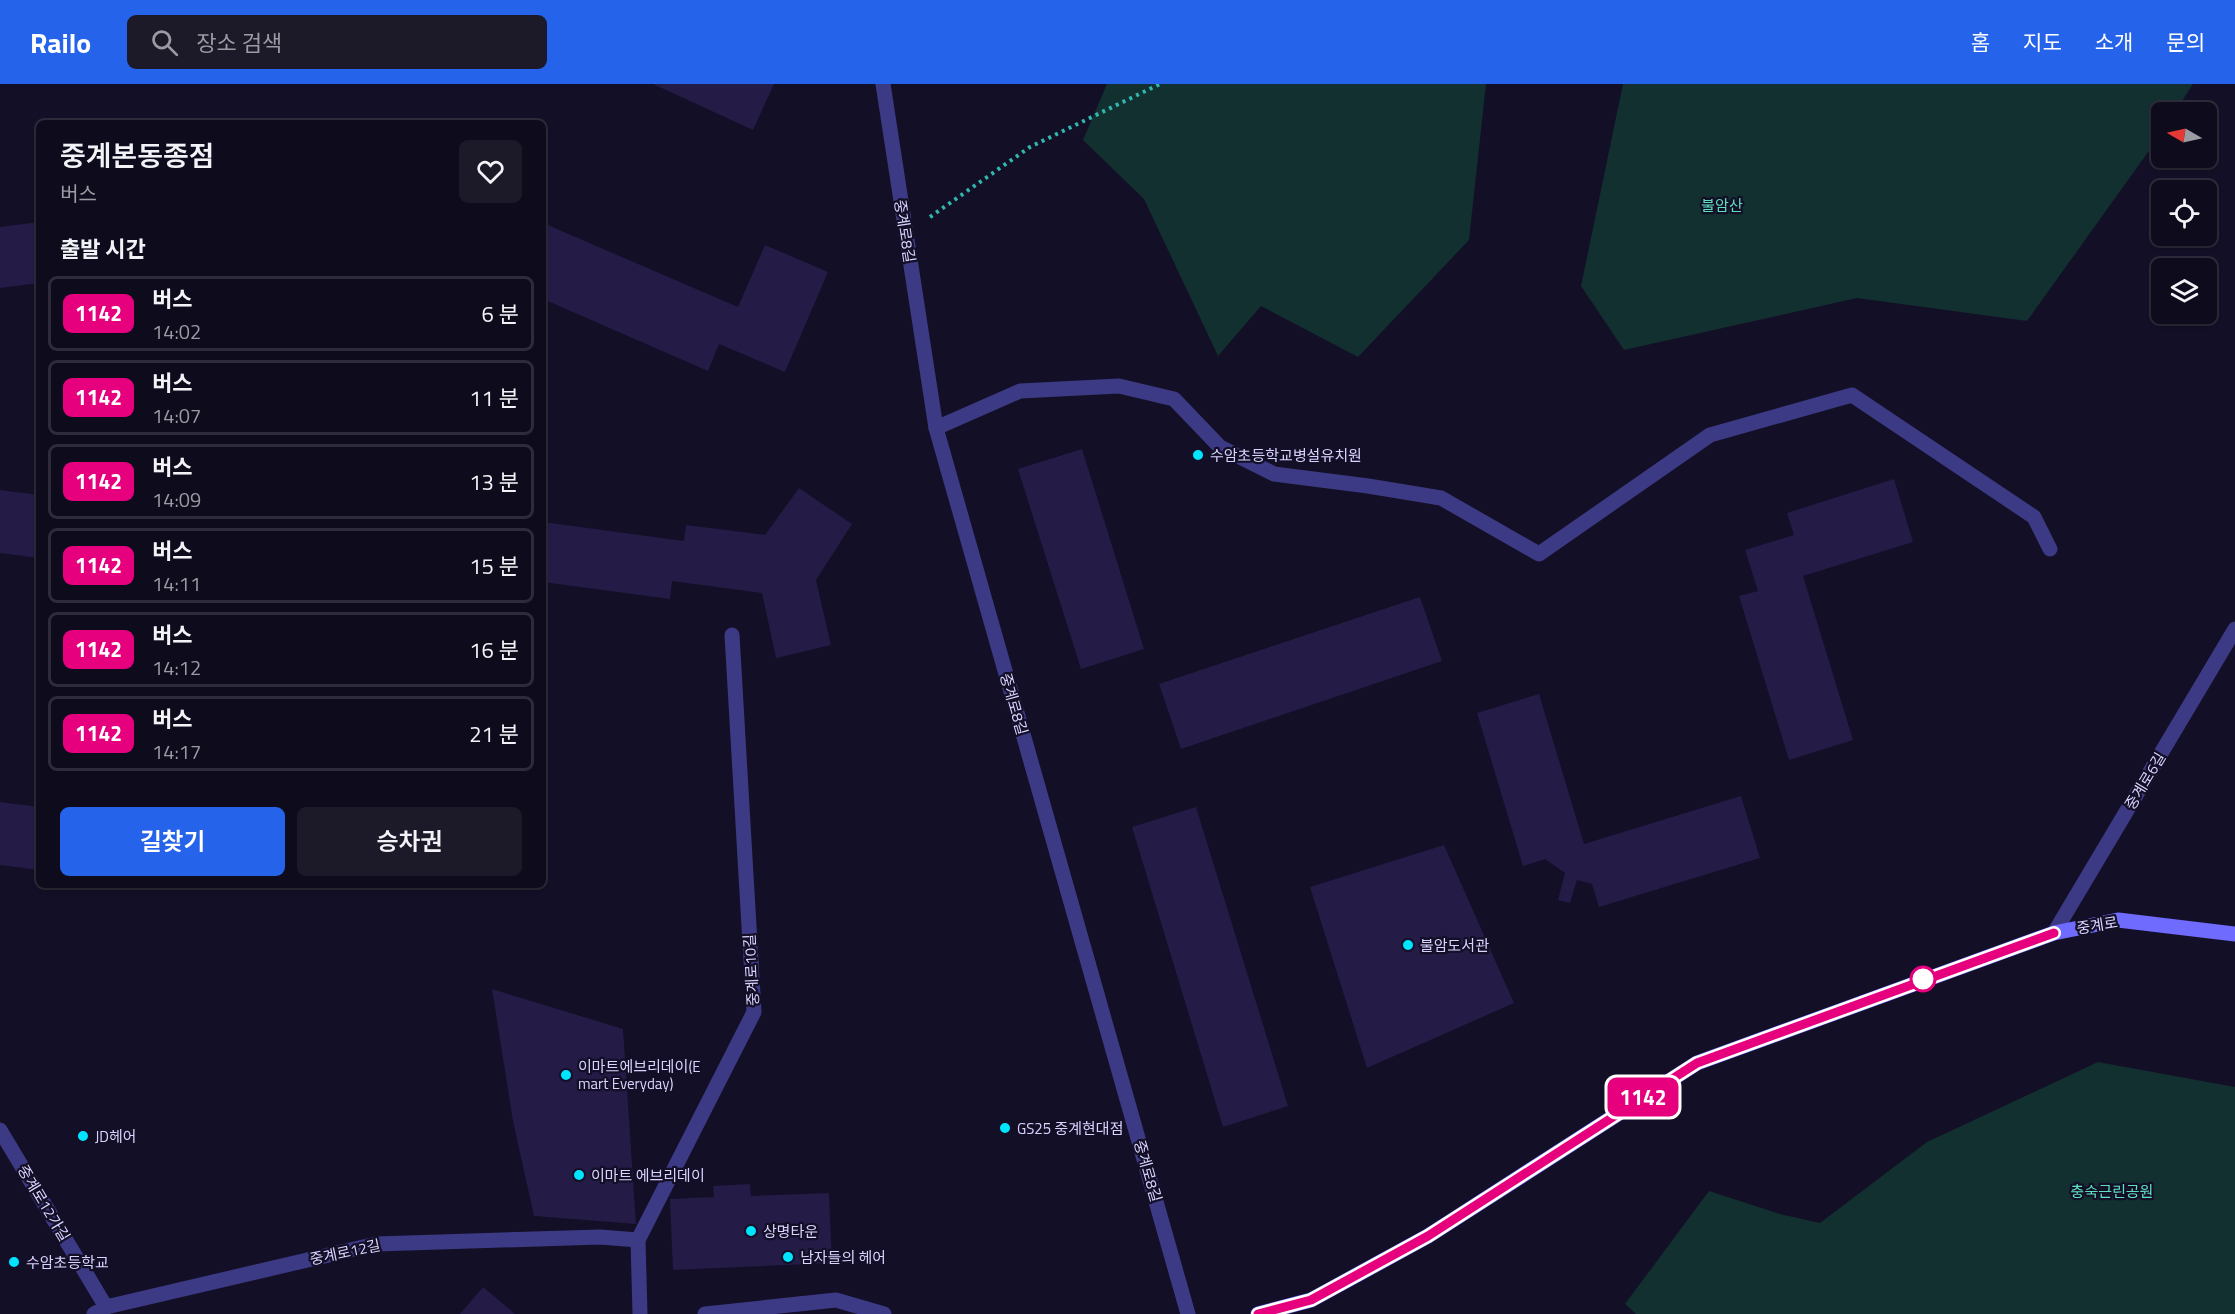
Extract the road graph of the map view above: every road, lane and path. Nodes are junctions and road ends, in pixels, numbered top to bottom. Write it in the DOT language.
graph roads {
  1 [pos="883,84"];
  2 [pos="1160,84"];
  3 [pos="906,234"];
  4 [pos="936,428"];
  5 [pos="2050,549"];
  6 [pos="2235,629"];
  7 [pos="732,635"];
  8 [pos="2054,933"];
  9 [pos="2235,934"];
  10 [pos="0,1130"];
  11 [pos="638,1240"];
  12 [pos="100,1310"];
  13 [pos="640,1314"];
  14 [pos="705,1314"];
  15 [pos="884,1314"];
  16 [pos="1188,1314"];
  17 [pos="1258,1314"];
  1 -- 3 [label="street, 중계로8길"];
  2 -- 3 [label="path"];
  3 -- 4 [label="street, 중계로8길"];
  4 -- 5 [label="street"];
  4 -- 16 [label="street, 중계로8길"];
  6 -- 8 [label="street, 중계로6길"];
  7 -- 11 [label="street, 중계로10길"];
  8 -- 9 [label="street, 중계로"];
  8 -- 17 [label="street, 중계로"];
  10 -- 12 [label="street, 중계로12가길"];
  11 -- 12 [label="street, 중계로12길"];
  11 -- 13 [label="street, 중계로10길"];
  14 -- 15 [label="street"];
}
